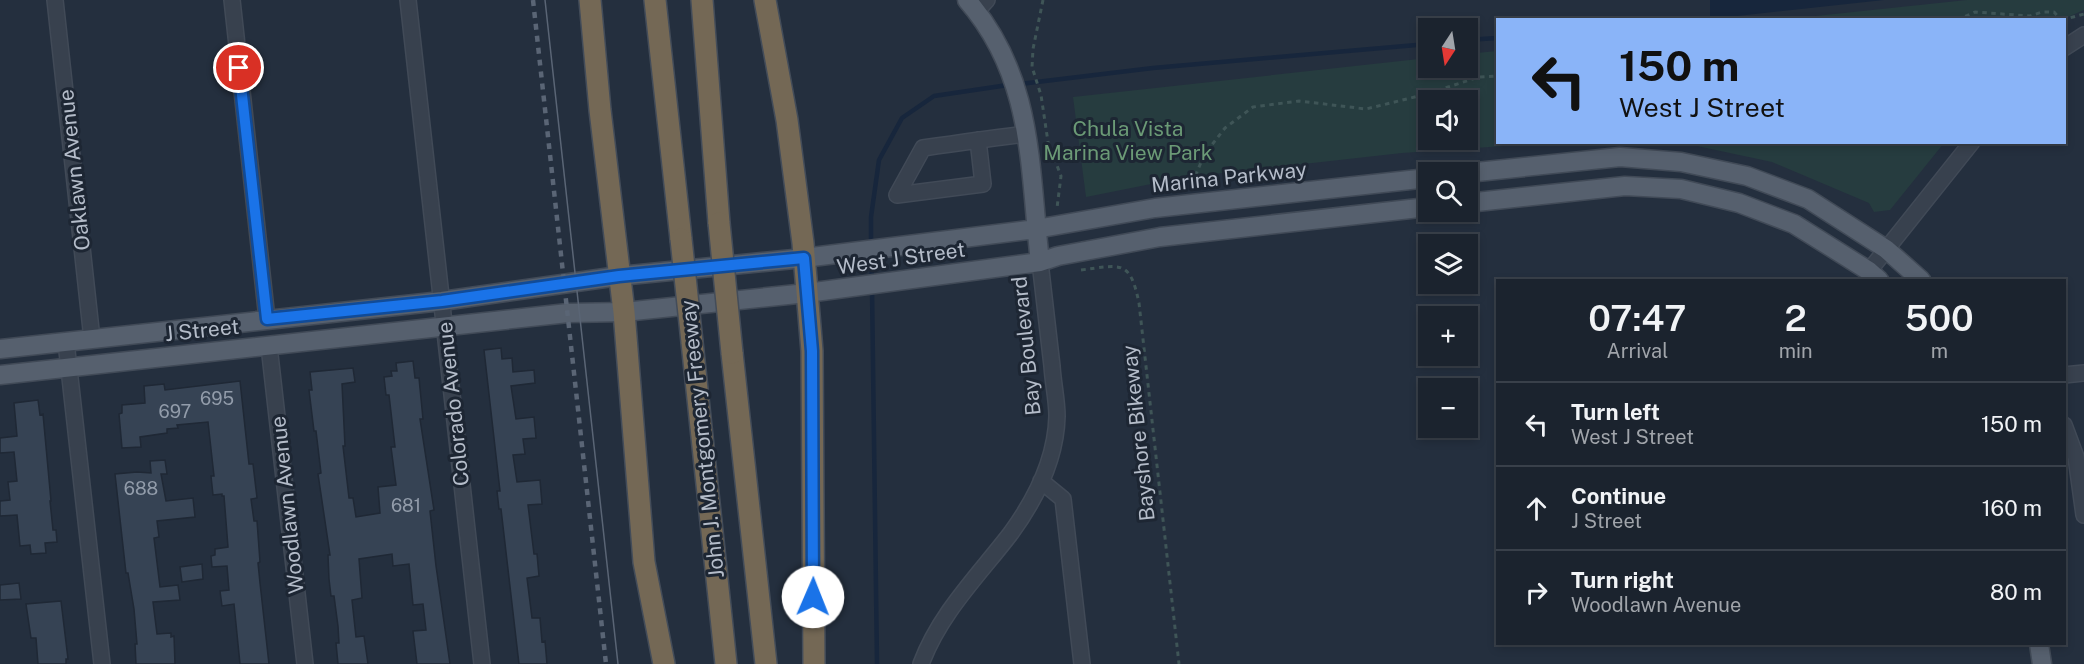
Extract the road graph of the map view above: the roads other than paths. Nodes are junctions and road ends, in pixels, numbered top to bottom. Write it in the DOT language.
graph roads {
  1 [pos="55,0"];
  2 [pos="232,0"];
  3 [pos="408,0"];
  4 [pos="590,0"];
  5 [pos="655,0"];
  6 [pos="702,0"];
  7 [pos="765,0"];
  8 [pos="977,4"];
  9 [pos="2084,35"];
  10 [pos="2066,47"];
  11 [pos="1026,134"];
  12 [pos="978,140"];
  13 [pos="1965,145"];
  14 [pos="1478,172"];
  15 [pos="1418,179"];
  16 [pos="1478,202"];
  17 [pos="1418,208"];
  18 [pos="1036,229"];
  19 [pos="1886,249"];
  20 [pos="804,258"];
  21 [pos="1040,262"];
  22 [pos="619,276"];
  23 [pos="1874,276"];
  24 [pos="1920,279"];
  25 [pos="807,293"];
  26 [pos="442,301"];
  27 [pos="624,312"];
  28 [pos="267,319"];
  29 [pos="445,326"];
  30 [pos="92,339"];
  31 [pos="66,342"];
  32 [pos="269,346"];
  33 [pos="0,349"];
  34 [pos="70,367"];
  35 [pos="2084,373"];
  36 [pos="0,375"];
  37 [pos="2066,375"];
  38 [pos="2066,430"];
  39 [pos="1041,482"];
  40 [pos="2084,514"];
  41 [pos="2040,645"];
  42 [pos="102,664"];
  43 [pos="305,664"];
  44 [pos="482,664"];
  45 [pos="664,664"];
  46 [pos="726,664"];
  47 [pos="766,664"];
  48 [pos="814,664"];
  49 [pos="921,664"];
  50 [pos="1082,664"];
  51 [pos="2042,664"];
  1 -- 30 [label="street, Oaklawn Avenue"];
  2 -- 28 [label="street"];
  3 -- 26 [label="street, Colorado Avenue"];
  4 -- 22 [label="highway"];
  5 -- 46 [label="highway, John J. Montgomery Freeway, bridge"];
  6 -- 47 [label="highway, John J. Montgomery Freeway, bridge"];
  7 -- 20 [label="highway"];
  8 -- 11 [label="main road, Bay Boulevard"];
  9 -- 10 [label="street"];
  11 -- 12 [label="street"];
  11 -- 18 [label="main road, Bay Boulevard"];
  12 -- 12 [label="street"];
  13 -- 19 [label="street"];
  14 -- 19 [label="main road"];
  15 -- 18 [label="main road, Marina Parkway"];
  16 -- 23 [label="main road"];
  17 -- 21 [label="main road"];
  18 -- 20 [label="main road, West J Street"];
  18 -- 21 [label="main road, Bay Boulevard"];
  19 -- 23 [label="street"];
  19 -- 24 [label="main road"];
  20 -- 22 [label="main road, West J Street"];
  20 -- 25 [label="highway"];
  21 -- 25 [label="main road, West J Street"];
  21 -- 39 [label="street, Bay Boulevard"];
  22 -- 26 [label="main road, West J Street"];
  22 -- 27 [label="highway"];
  25 -- 27 [label="main road, West J Street"];
  25 -- 48 [label="highway"];
  26 -- 28 [label="main road, J Street"];
  26 -- 29 [label="street, Colorado Avenue"];
  27 -- 29 [label="main road, West J Street"];
  27 -- 45 [label="highway"];
  28 -- 30 [label="main road, J Street"];
  29 -- 32 [label="main road, J Street"];
  29 -- 44 [label="street, Colorado Avenue"];
  30 -- 31 [label="main road, J Street"];
  31 -- 33 [label="main road, J Street"];
  31 -- 34 [label="street"];
  32 -- 34 [label="main road, J Street"];
  32 -- 43 [label="street, Woodlawn Avenue"];
  34 -- 36 [label="main road, J Street"];
  34 -- 42 [label="street"];
  35 -- 37 [label="street"];
  38 -- 40 [label="street"];
  39 -- 49 [label="street, Bay Boulevard"];
  39 -- 50 [label="street"];
  41 -- 51 [label="main road"];
}
